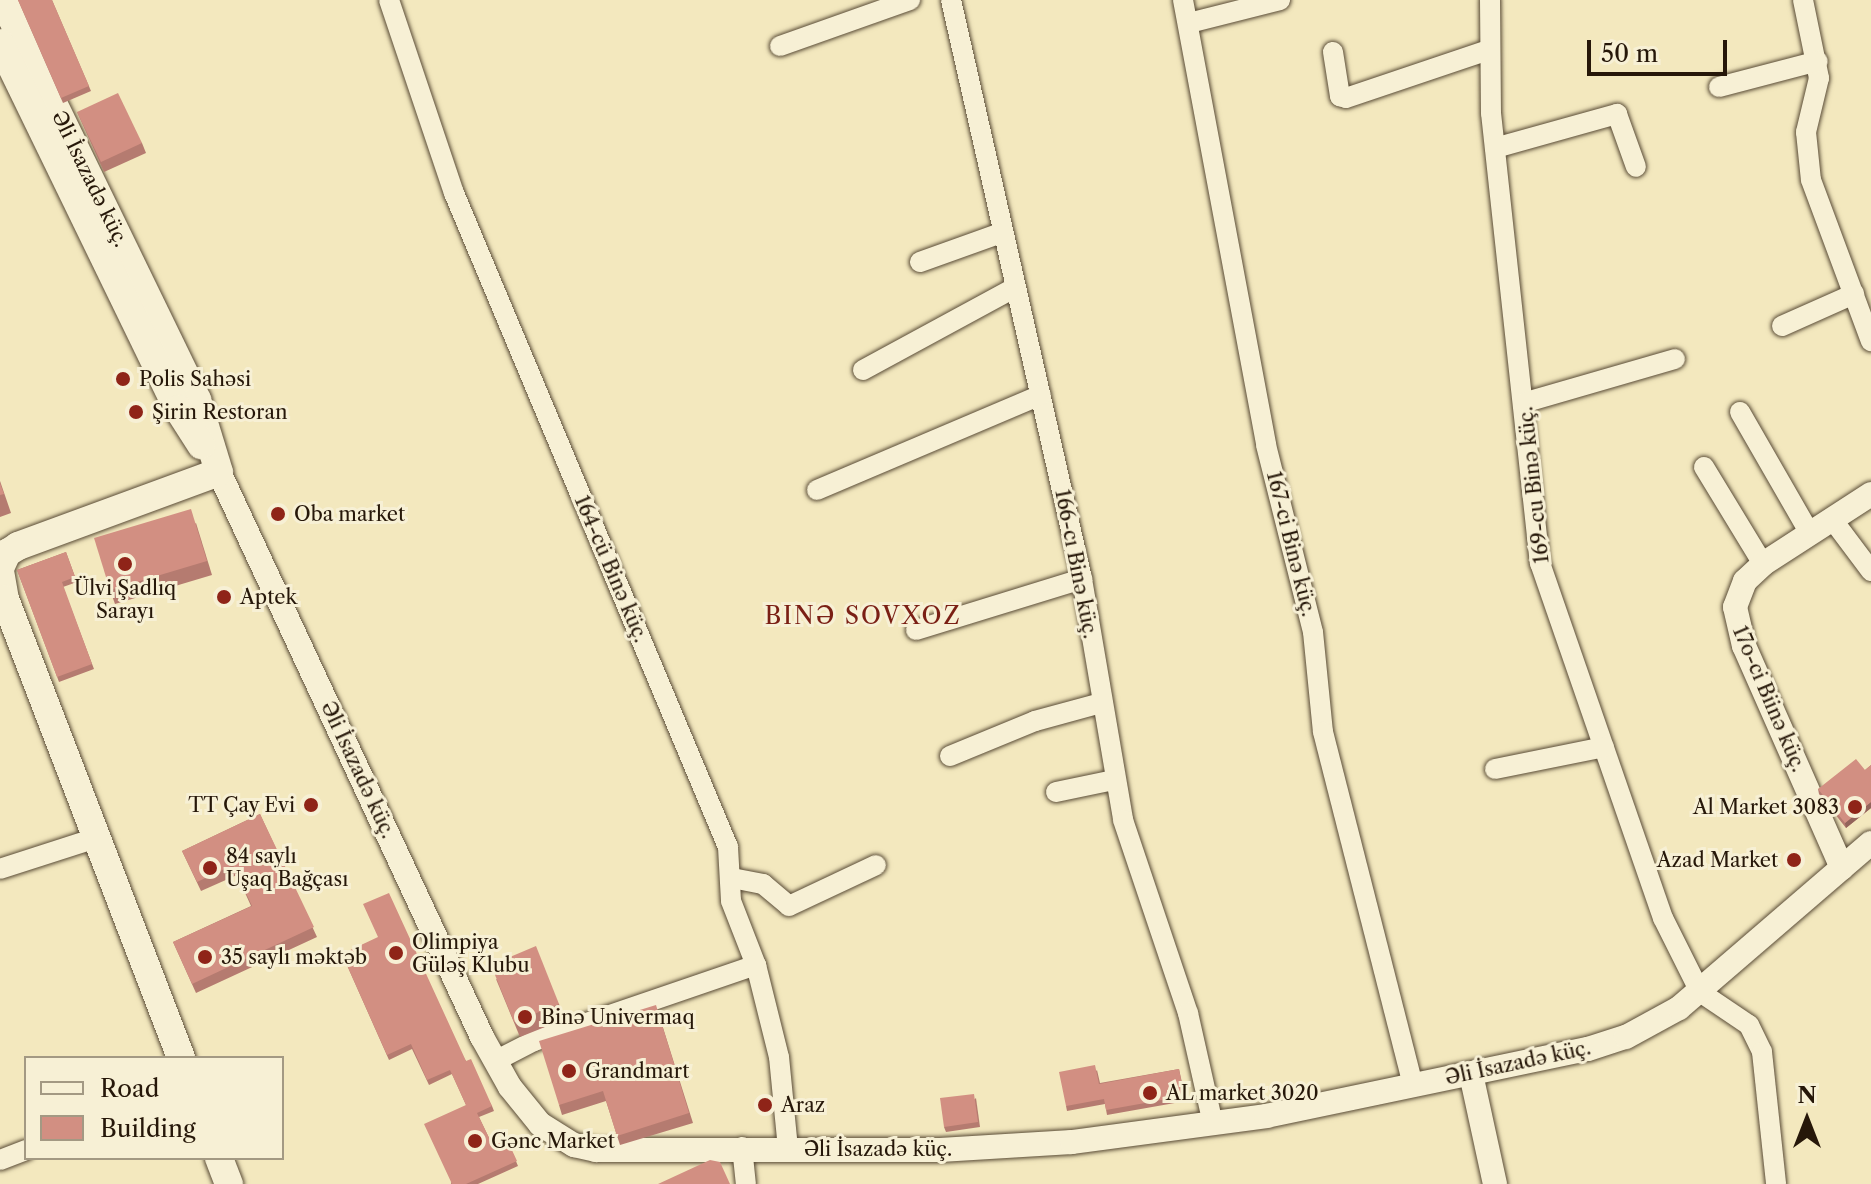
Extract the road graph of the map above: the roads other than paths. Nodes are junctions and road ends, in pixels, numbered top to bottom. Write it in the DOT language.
graph roads {
  1 [pos="3,0"];
  2 [pos="389,0"];
  3 [pos="910,0"];
  4 [pos="951,0"];
  5 [pos="1183,0"];
  6 [pos="1280,0"];
  7 [pos="1490,0"];
  8 [pos="1803,0"];
  9 [pos="1189,23"];
  10 [pos="0,43"];
  11 [pos="780,46"];
  12 [pos="1489,50"];
  13 [pos="1333,52"];
  14 [pos="1818,61"];
  15 [pos="1719,87"];
  16 [pos="1495,148"];
  17 [pos="1636,167"];
  18 [pos="1001,233"];
  19 [pos="920,262"];
  20 [pos="1014,288"];
  21 [pos="1854,294"];
  22 [pos="1782,326"];
  23 [pos="1871,341"];
  24 [pos="1675,359"];
  25 [pos="863,370"];
  26 [pos="1041,395"];
  27 [pos="1526,402"];
  28 [pos="188,405"];
  29 [pos="1740,412"];
  30 [pos="1704,467"];
  31 [pos="219,472"];
  32 [pos="817,490"];
  33 [pos="1871,494"];
  34 [pos="1832,519"];
  35 [pos="1809,532"];
  36 [pos="1,564"];
  37 [pos="1763,564"];
  38 [pos="1871,571"];
  39 [pos="1082,579"];
  40 [pos="916,630"];
  41 [pos="1101,703"];
  42 [pos="1604,747"];
  43 [pos="950,756"];
  44 [pos="1495,769"];
  45 [pos="1114,780"];
  46 [pos="1056,792"];
  47 [pos="96,838"];
  48 [pos="1871,843"];
  49 [pos="876,865"];
  50 [pos="1842,868"];
  51 [pos="0,869"];
  52 [pos="732,878"];
  53 [pos="756,965"];
  54 [pos="1700,992"];
  55 [pos="180,1056"];
  56 [pos="495,1061"];
  57 [pos="1471,1074"];
  58 [pos="1413,1085"];
  59 [pos="1213,1124"];
  60 [pos="742,1147"];
  61 [pos="788,1148"];
  62 [pos="24,1151"];
  63 [pos="0,1160"];
  64 [pos="220,1160"];
  65 [pos="229,1184"];
  66 [pos="746,1184"];
  67 [pos="1495,1184"];
  68 [pos="1776,1184"];
  1 -- 28 [label="main road, Əli İsazadə küç."];
  2 -- 52 [label="street, 164-cü Binə küç."];
  3 -- 11 [label="street"];
  4 -- 18 [label="street, 166-cı Binə küç."];
  5 -- 9 [label="street, 167-ci Binə küç."];
  6 -- 9 [label="street"];
  7 -- 12 [label="street, 169-cu Binə küç."];
  8 -- 14 [label="street"];
  9 -- 58 [label="street, 167-ci Binə küç."];
  10 -- 28 [label="main road, Əli İsazadə küç."];
  12 -- 13 [label="street"];
  12 -- 16 [label="street, 169-cu Binə küç."];
  14 -- 15 [label="street"];
  14 -- 21 [label="street"];
  16 -- 17 [label="street"];
  16 -- 27 [label="street, 169-cu Binə küç."];
  18 -- 19 [label="street"];
  18 -- 20 [label="street, 166-cı Binə küç."];
  20 -- 25 [label="street"];
  20 -- 26 [label="street, 166-cı Binə küç."];
  21 -- 22 [label="street"];
  21 -- 23 [label="street"];
  24 -- 27 [label="street"];
  26 -- 32 [label="street"];
  26 -- 39 [label="street, 166-cı Binə küç."];
  27 -- 42 [label="street, 169-cu Binə küç."];
  28 -- 31 [label="main road"];
  29 -- 35 [label="street"];
  30 -- 37 [label="street"];
  31 -- 36 [label="main road"];
  31 -- 56 [label="street, Əli İsazadə küç."];
  33 -- 34 [label="street, 17o-ci Biinə küç."];
  34 -- 35 [label="street, 17o-ci Biinə küç."];
  34 -- 38 [label="street"];
  35 -- 37 [label="street, 17o-ci Biinə küç."];
  36 -- 47 [label="main road"];
  37 -- 50 [label="street, 17o-ci Biinə küç."];
  39 -- 40 [label="street"];
  39 -- 41 [label="street, 166-cı Binə küç."];
  41 -- 43 [label="street"];
  41 -- 45 [label="street, 166-cı Binə küç."];
  42 -- 44 [label="street"];
  42 -- 54 [label="street, 169-cu Binə küç."];
  45 -- 46 [label="street"];
  45 -- 59 [label="street, 166-cı Binə küç."];
  47 -- 51 [label="street"];
  47 -- 55 [label="main road"];
  48 -- 50 [label="street, Əli İsazadə küç."];
  49 -- 52 [label="street"];
  50 -- 54 [label="street, Əli İsazadə küç."];
  52 -- 53 [label="street, 164-cü Binə küç."];
  53 -- 56 [label="street"];
  53 -- 61 [label="street, 164-cü Binə küç."];
  54 -- 57 [label="street, Əli İsazadə küç."];
  54 -- 68 [label="street"];
  56 -- 60 [label="street, Əli İsazadə küç."];
  57 -- 58 [label="street, Əli İsazadə küç."];
  57 -- 67 [label="street"];
  58 -- 59 [label="street, Əli İsazadə küç."];
  59 -- 61 [label="street, Əli İsazadə küç."];
  60 -- 61 [label="street, Əli İsazadə küç."];
  60 -- 66 [label="street"];
  62 -- 63 [label="street"];
  64 -- 65 [label="main road"];
}
